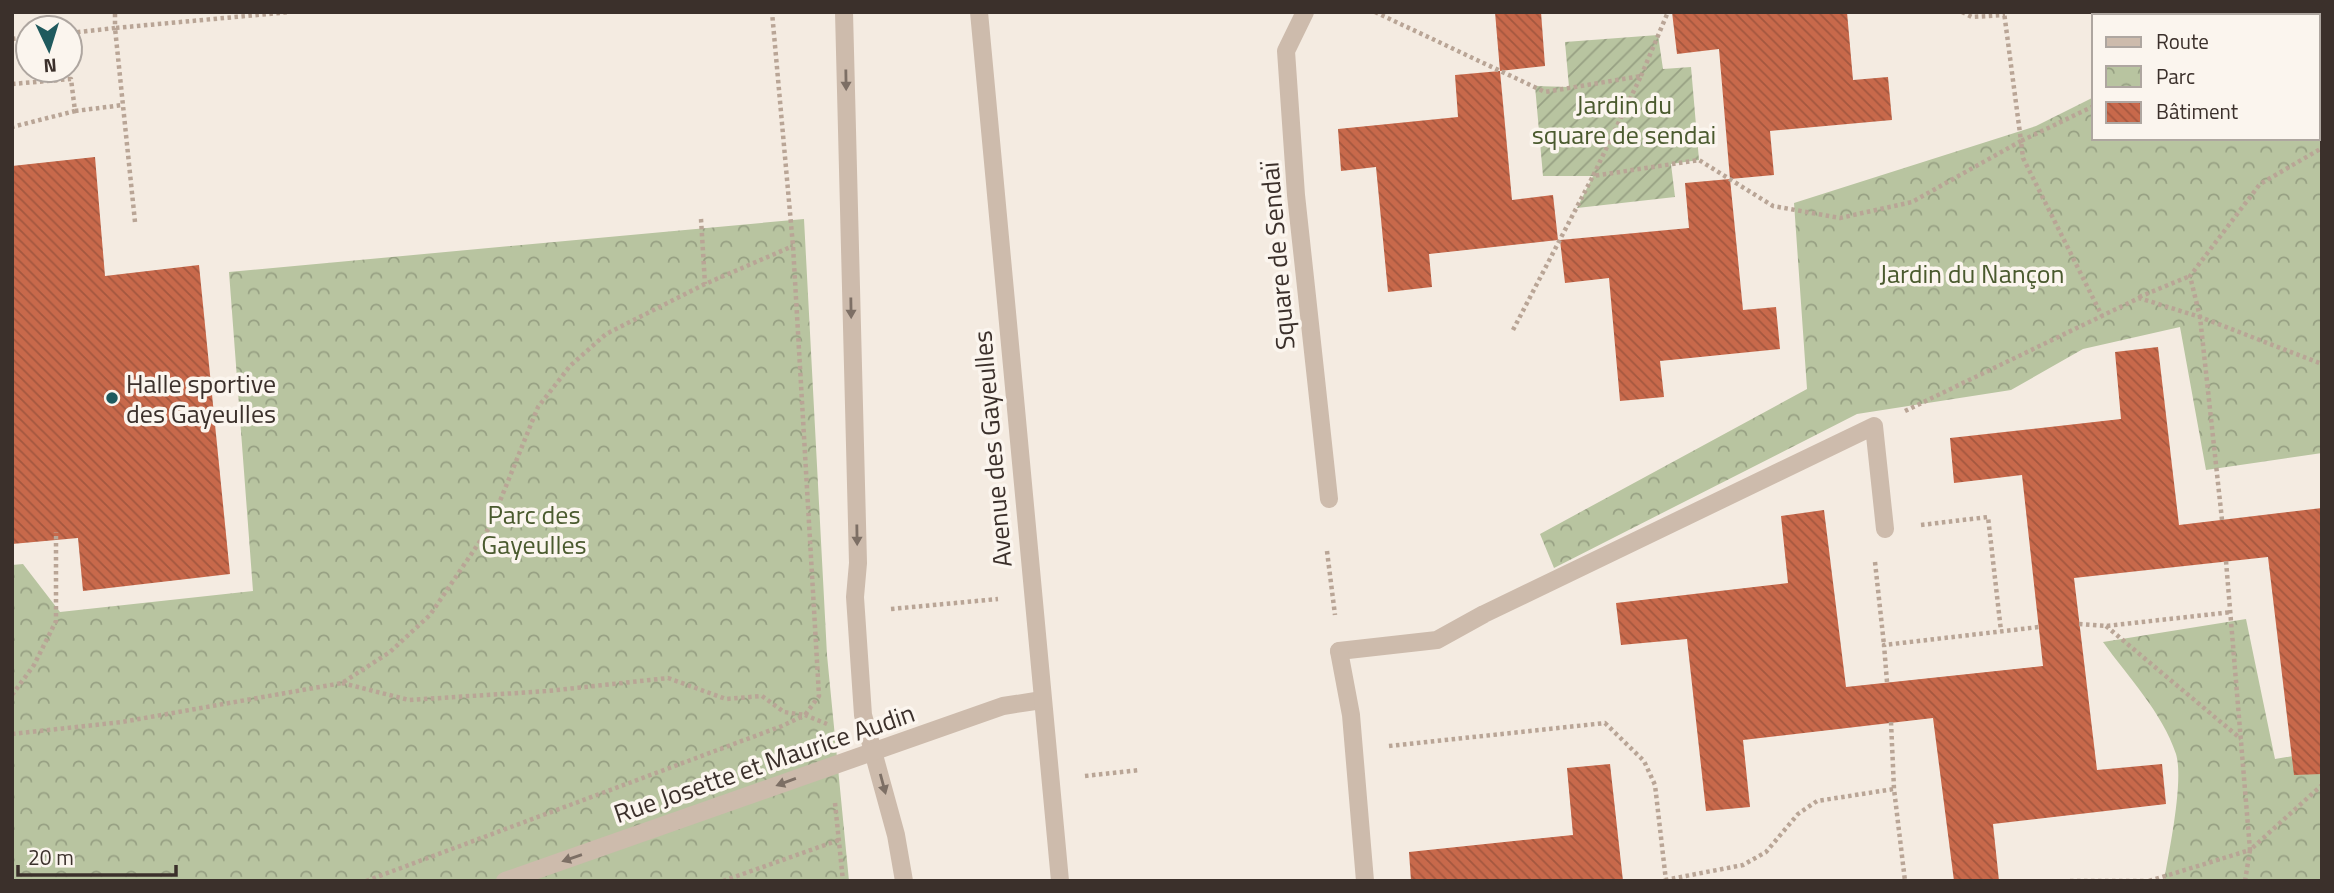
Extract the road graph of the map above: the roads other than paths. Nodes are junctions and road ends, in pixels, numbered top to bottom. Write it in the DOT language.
graph roads {
  1 [pos="844,12"];
  2 [pos="979,12"];
  3 [pos="1305,12"];
  4 [pos="1329,499"];
  5 [pos="1885,529"];
  6 [pos="1042,700"];
  7 [pos="874,753"];
  8 [pos="505,881"];
  9 [pos="904,881"];
  10 [pos="1060,881"];
  11 [pos="1365,881"];
  1 -- 7 [label="street, one-way"];
  2 -- 6 [label="street, Avenue des Gayeulles"];
  3 -- 4 [label="street, Square de Sendaï"];
  5 -- 11 [label="street"];
  6 -- 7 [label="street, Rue Josette et Maurice Audin"];
  6 -- 10 [label="street, Avenue des Gayeulles"];
  7 -- 8 [label="street, Rue Josette et Maurice Audin, one-way"];
  7 -- 9 [label="street, one-way"];
}
